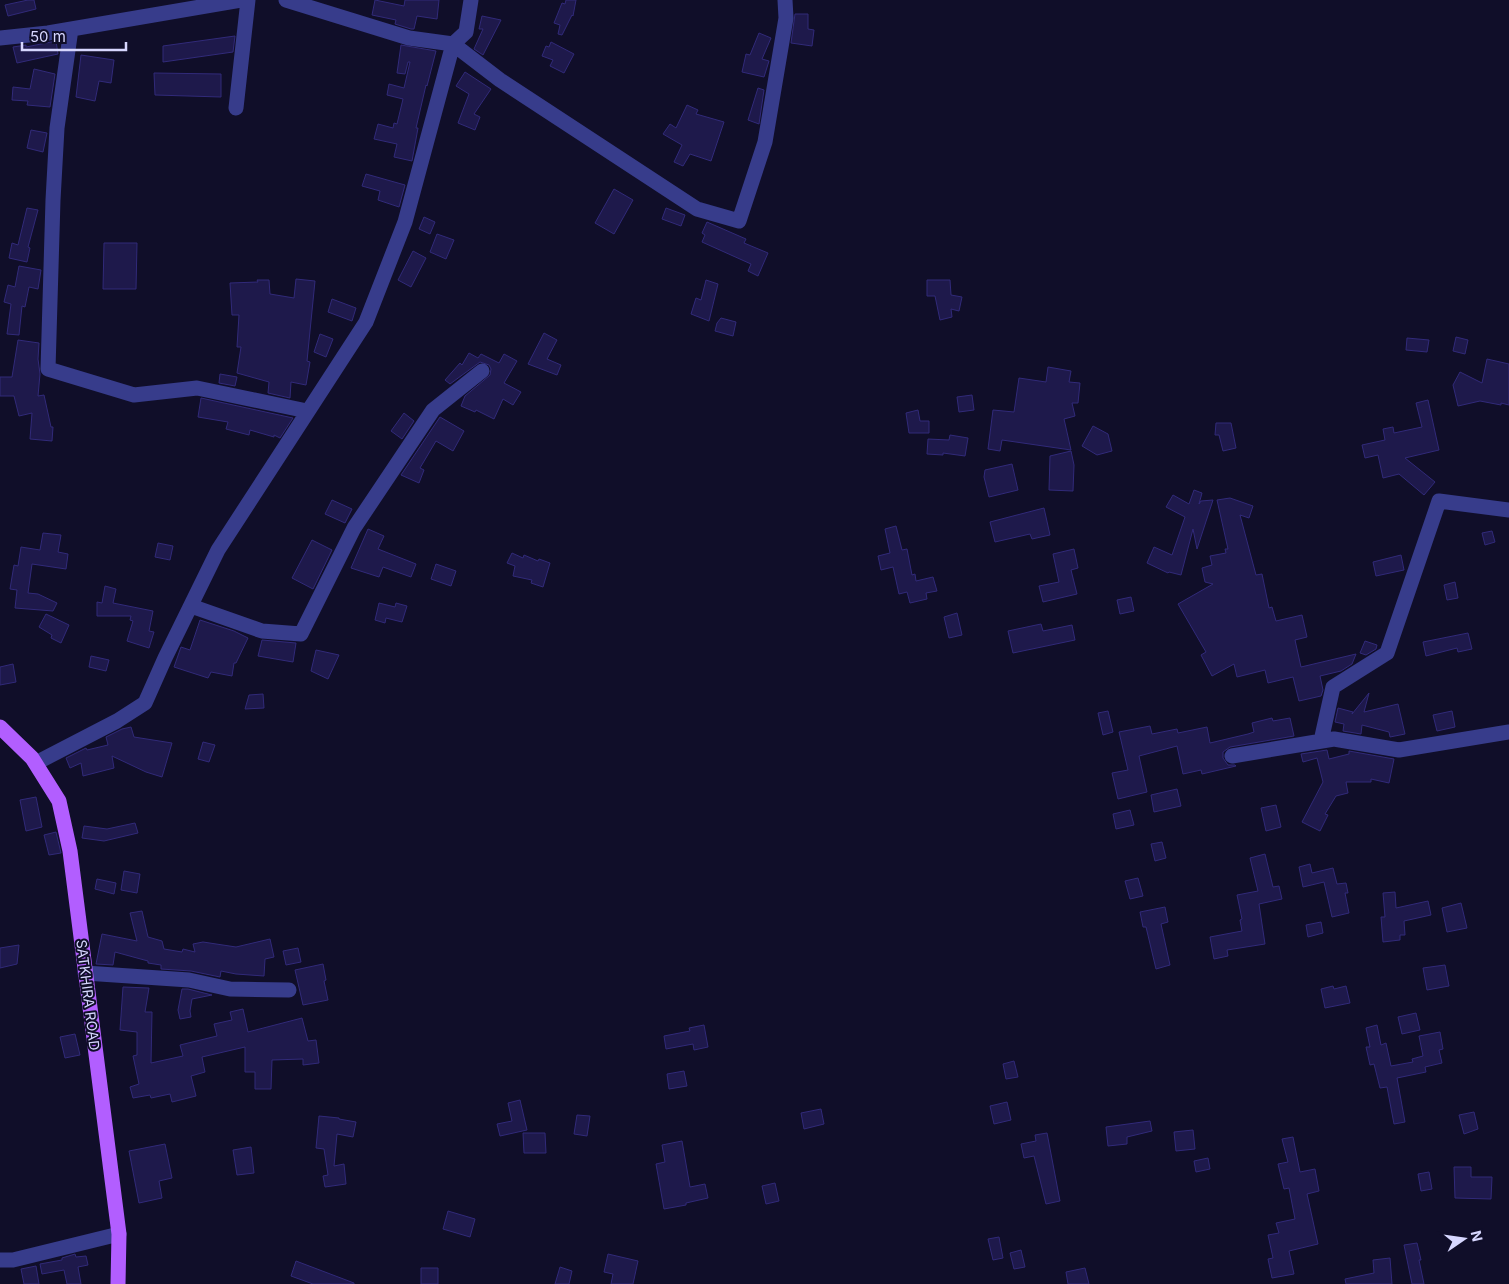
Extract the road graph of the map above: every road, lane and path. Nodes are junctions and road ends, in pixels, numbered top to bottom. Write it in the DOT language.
graph roads {
  1 [pos="241,0"];
  2 [pos="248,0"];
  3 [pos="286,0"];
  4 [pos="471,0"];
  5 [pos="785,0"];
  6 [pos="72,29"];
  7 [pos="0,38"];
  8 [pos="453,44"];
  9 [pos="236,108"];
  10 [pos="482,371"];
  11 [pos="307,411"];
  12 [pos="1509,510"];
  13 [pos="191,606"];
  14 [pos="0,727"];
  15 [pos="1509,732"];
  16 [pos="1321,741"];
  17 [pos="1232,756"];
  18 [pos="36,763"];
  19 [pos="85,972"];
  20 [pos="289,990"];
  21 [pos="119,1234"];
  22 [pos="0,1260"];
  23 [pos="118,1284"];
  1 -- 6 [label="street"];
  2 -- 9 [label="street"];
  3 -- 8 [label="street"];
  4 -- 8 [label="street"];
  5 -- 8 [label="street"];
  6 -- 7 [label="street"];
  6 -- 11 [label="street"];
  8 -- 11 [label="street"];
  10 -- 13 [label="street"];
  11 -- 13 [label="street"];
  12 -- 16 [label="street"];
  13 -- 18 [label="street"];
  14 -- 18 [label="main road, SATKHIRA ROAD"];
  15 -- 16 [label="street"];
  16 -- 17 [label="street"];
  18 -- 19 [label="main road, SATKHIRA ROAD"];
  19 -- 20 [label="street"];
  19 -- 21 [label="main road, SATKHIRA ROAD"];
  21 -- 22 [label="street"];
  21 -- 23 [label="main road, SATKHIRA ROAD"];
}
